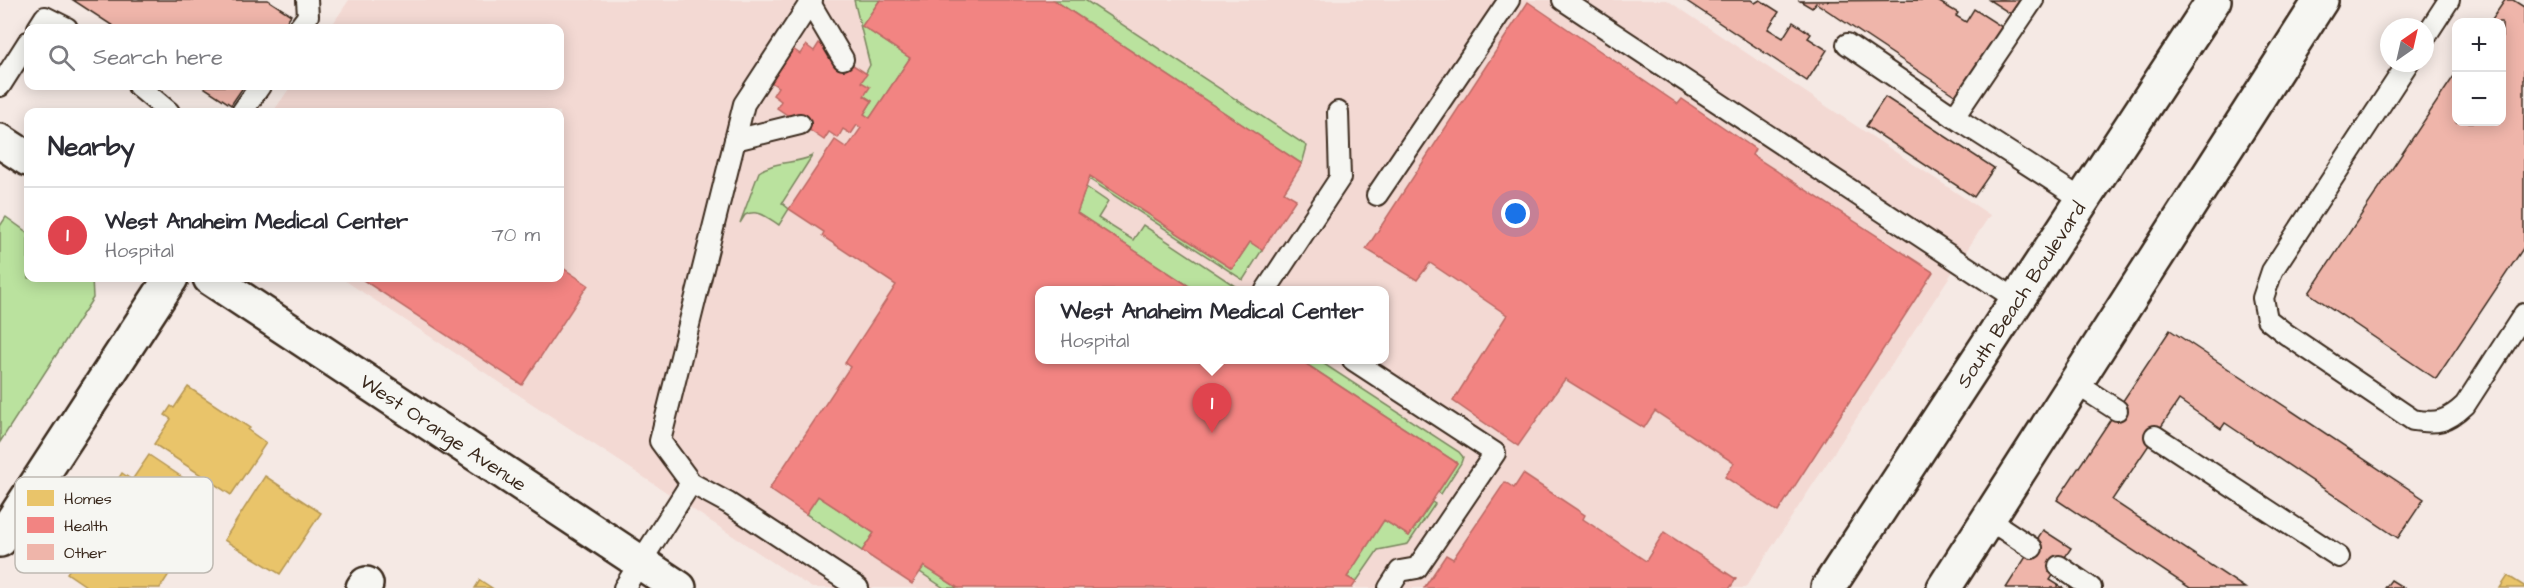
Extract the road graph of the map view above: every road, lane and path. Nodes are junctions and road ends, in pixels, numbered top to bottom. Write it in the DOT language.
graph roads {
  1 [pos="307,0"];
  2 [pos="1509,0"];
  3 [pos="1563,0"];
  4 [pos="2033,0"];
  5 [pos="2214,0"];
  6 [pos="2321,0"];
  7 [pos="2449,0"];
  8 [pos="811,2"];
  9 [pos="2434,23"];
  10 [pos="41,24"];
  11 [pos="59,24"];
  12 [pos="302,24"];
  13 [pos="1847,44"];
  14 [pos="24,48"];
  15 [pos="843,58"];
  16 [pos="2402,72"];
  17 [pos="0,86"];
  18 [pos="143,90"];
  19 [pos="257,90"];
  20 [pos="164,108"];
  21 [pos="245,108"];
  22 [pos="1338,112"];
  23 [pos="1954,117"];
  24 [pos="800,124"];
  25 [pos="735,140"];
  26 [pos="0,141"];
  27 [pos="24,156"];
  28 [pos="1377,195"];
  29 [pos="2083,200"];
  30 [pos="168,282"];
  31 [pos="216,282"];
  32 [pos="1269,286"];
  33 [pos="2017,300"];
  34 [pos="2524,314"];
  35 [pos="1359,364"];
  36 [pos="2075,383"];
  37 [pos="2117,411"];
  38 [pos="2155,436"];
  39 [pos="41,477"];
  40 [pos="690,483"];
  41 [pos="15,517"];
  42 [pos="1988,519"];
  43 [pos="0,540"];
  44 [pos="2032,548"];
  45 [pos="2339,558"];
  46 [pos="2059,566"];
  47 [pos="633,575"];
  48 [pos="679,588"];
  49 [pos="858,588"];
  50 [pos="1389,588"];
  51 [pos="1828,588"];
  52 [pos="1944,588"];
  53 [pos="2091,588"];
  1 -- 12 [label="lane"];
  2 -- 28 [label="lane"];
  3 -- 33 [label="lane"];
  4 -- 23 [label="lane"];
  5 -- 29 [label="main road, South Beach Boulevard"];
  6 -- 36 [label="main road"];
  7 -- 9 [label="lane"];
  8 -- 15 [label="lane"];
  8 -- 25 [label="lane"];
  10 -- 11 [label="lane"];
  13 -- 23 [label="lane"];
  14 -- 17 [label="lane"];
  16 -- 34 [label="lane"];
  18 -- 20 [label="lane"];
  19 -- 21 [label="lane"];
  22 -- 32 [label="lane"];
  23 -- 29 [label="lane"];
  24 -- 25 [label="lane"];
  25 -- 40 [label="lane"];
  26 -- 27 [label="main road"];
  29 -- 33 [label="main road, South Beach Boulevard"];
  30 -- 39 [label="main road"];
  31 -- 47 [label="main road, West Orange Avenue"];
  33 -- 51 [label="main road, South Beach Boulevard"];
  35 -- 50 [label="lane"];
  36 -- 37 [label="lane"];
  36 -- 42 [label="main road"];
  38 -- 45 [label="lane"];
  40 -- 47 [label="lane"];
  40 -- 49 [label="lane"];
  41 -- 43 [label="main road"];
  42 -- 44 [label="lane"];
  42 -- 52 [label="main road"];
  46 -- 53 [label="lane"];
  47 -- 48 [label="main road, West Orange Avenue"];
}
